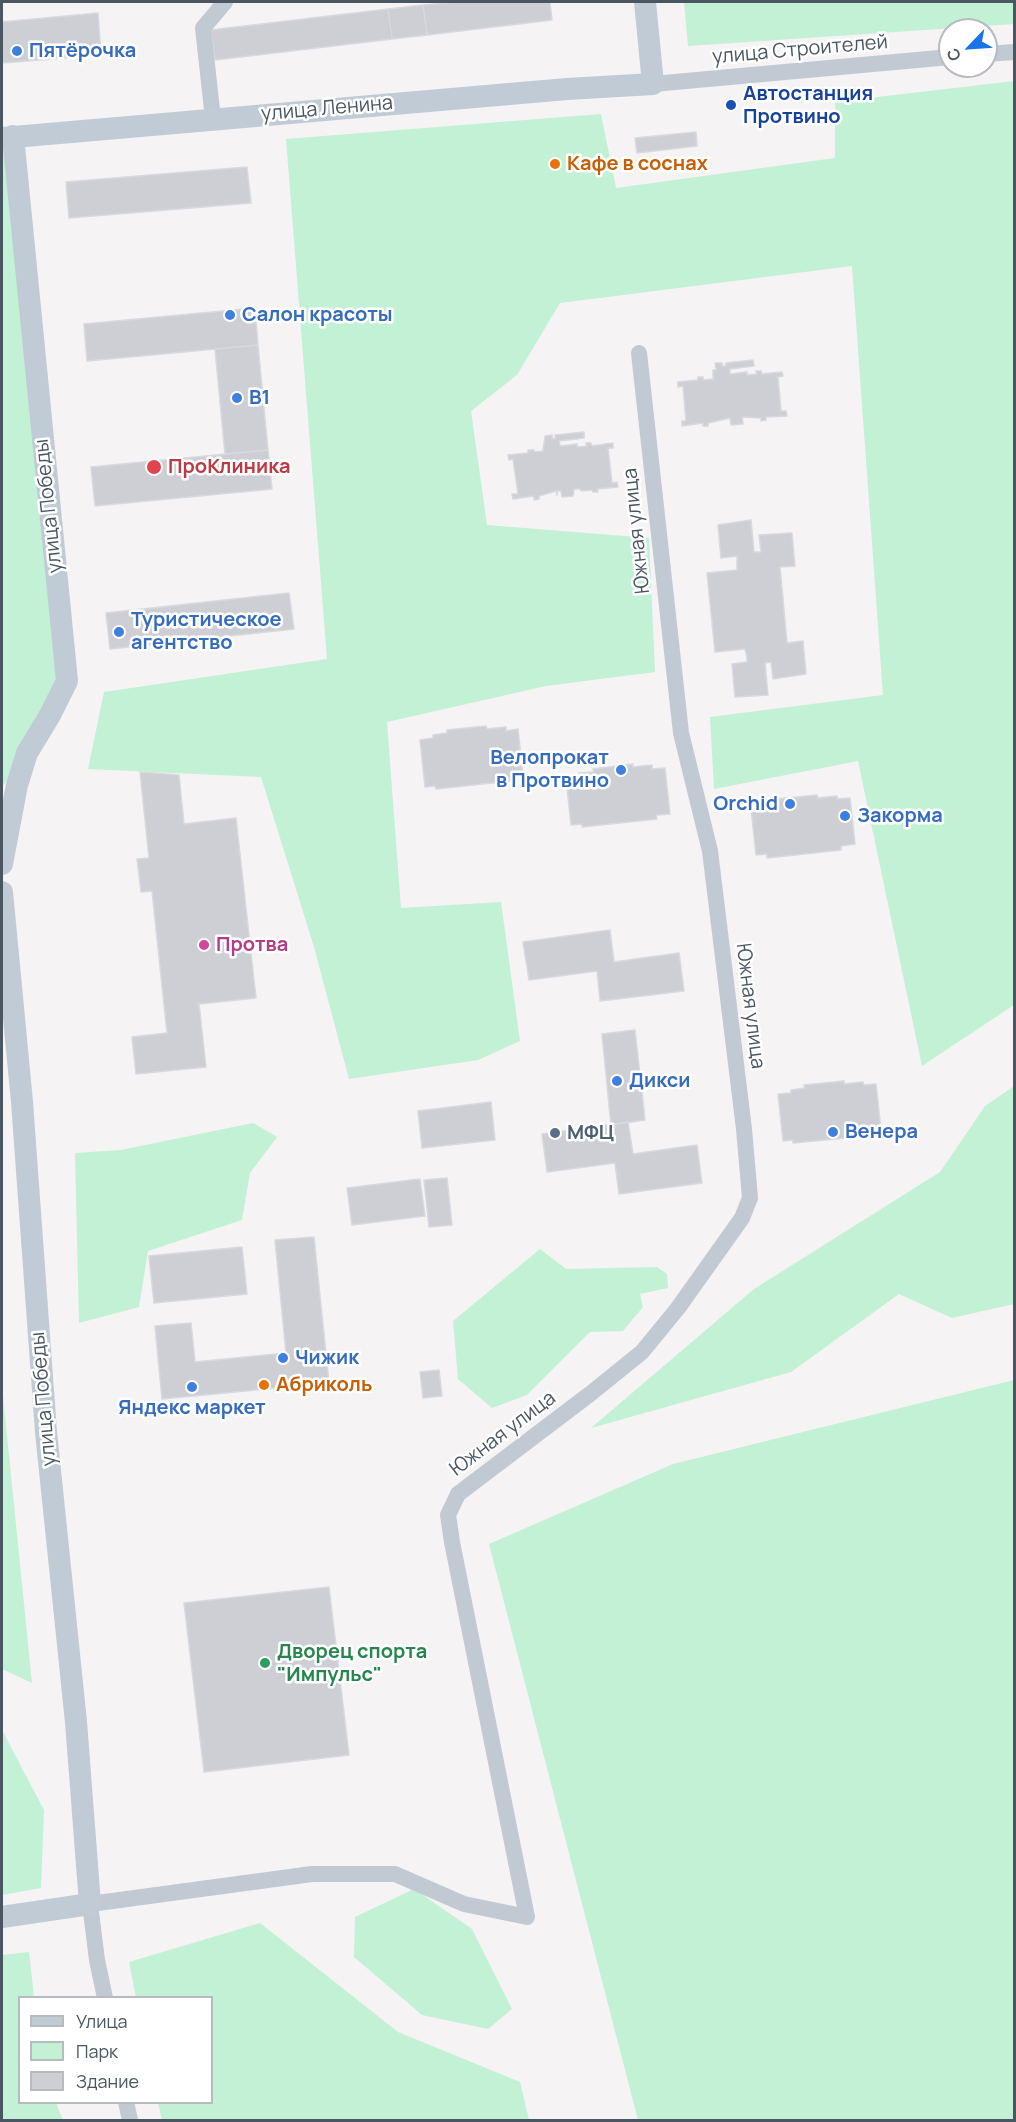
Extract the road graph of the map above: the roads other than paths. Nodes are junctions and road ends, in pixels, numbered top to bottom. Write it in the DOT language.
graph roads {
  1 [pos="225,2"];
  2 [pos="645,2"];
  3 [pos="1014,52"];
  4 [pos="998,53"];
  5 [pos="938,58"];
  6 [pos="653,84"];
  7 [pos="213,119"];
  8 [pos="7,137"];
  9 [pos="639,353"];
  10 [pos="27,753"];
  11 [pos="2,787"];
  12 [pos="2,864"];
  13 [pos="2,892"];
  14 [pos="90,1905"];
  15 [pos="2,1917"];
  16 [pos="105,1996"];
  17 [pos="126,2104"];
  18 [pos="130,2121"];
  1 -- 7 [label="street"];
  2 -- 6 [label="street"];
  3 -- 4 [label="street"];
  5 -- 6 [label="street, улица Строителей"];
  6 -- 7 [label="street, улица Ленина"];
  7 -- 8 [label="street, улица Ленина"];
  8 -- 10 [label="street, улица Победы"];
  9 -- 14 [label="street, Южная улица"];
  10 -- 11 [label="street"];
  10 -- 12 [label="street, улица Победы"];
  13 -- 14 [label="street, улица Победы"];
  14 -- 15 [label="street"];
  14 -- 16 [label="street"];
  17 -- 18 [label="street"];
}
